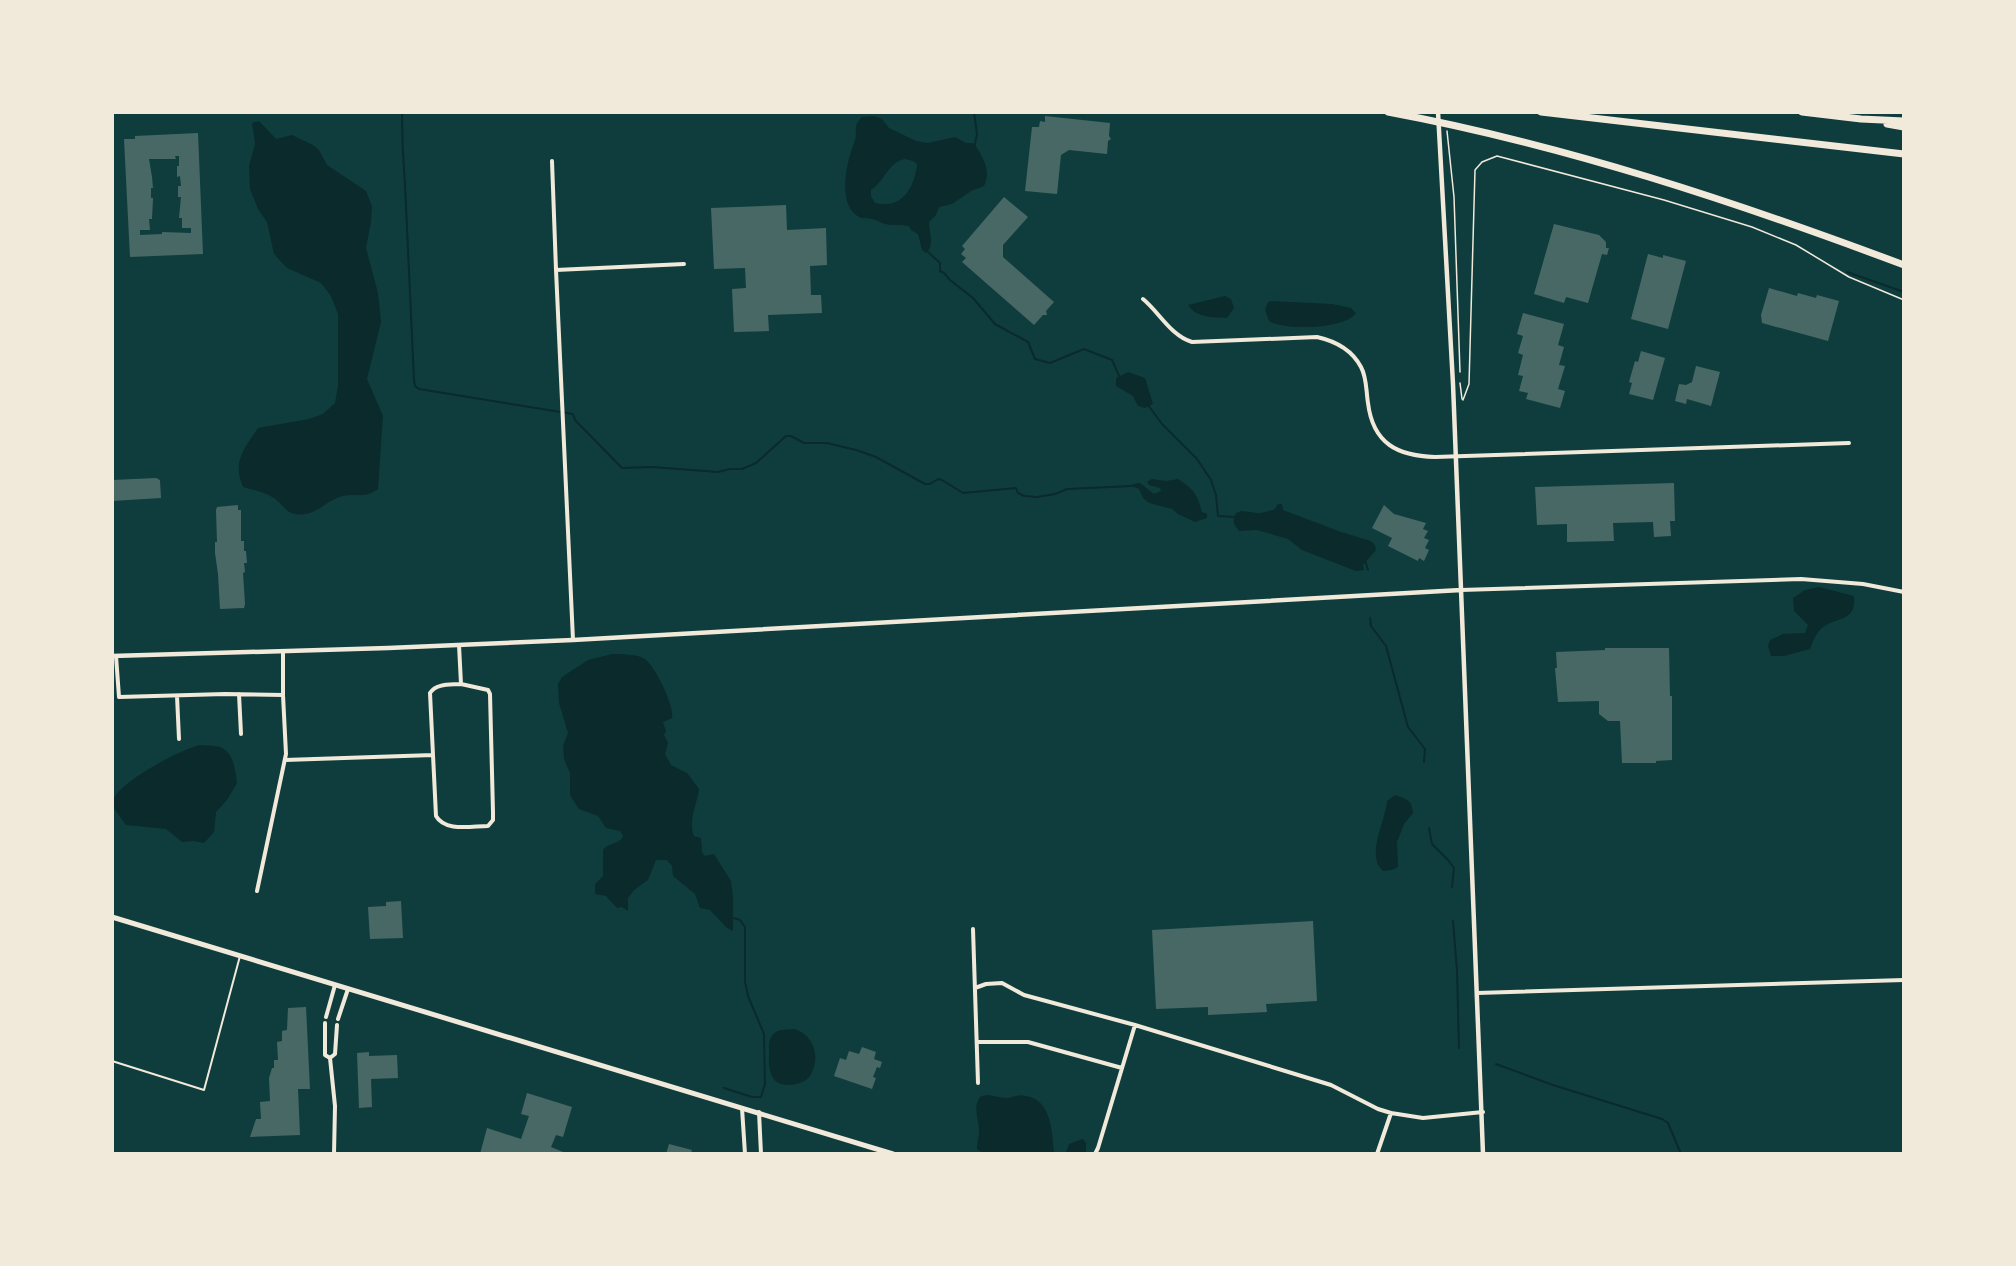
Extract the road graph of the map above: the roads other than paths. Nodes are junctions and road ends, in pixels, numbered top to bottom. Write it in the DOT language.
graph roads {
  1 [pos="1388,112"];
  2 [pos="1438,112"];
  3 [pos="1541,112"];
  4 [pos="1802,112"];
  5 [pos="1861,119"];
  6 [pos="1904,121"];
  7 [pos="1904,127"];
  8 [pos="1904,154"];
  9 [pos="552,161"];
  10 [pos="684,264"];
  11 [pos="1904,265"];
  12 [pos="556,270"];
  13 [pos="1143,298"];
  14 [pos="1849,443"];
  15 [pos="1456,456"];
  16 [pos="1461,590"];
  17 [pos="1904,592"];
  18 [pos="573,639"];
  19 [pos="459,645"];
  20 [pos="283,652"];
  21 [pos="114,656"];
  22 [pos="461,684"];
  23 [pos="239,694"];
  24 [pos="283,695"];
  25 [pos="177,696"];
  26 [pos="241,734"];
  27 [pos="179,739"];
  28 [pos="433,755"];
  29 [pos="285,760"];
  30 [pos="257,891"];
  31 [pos="112,917"];
  32 [pos="973,929"];
  33 [pos="240,956"];
  34 [pos="1904,980"];
  35 [pos="335,984"];
  36 [pos="348,988"];
  37 [pos="975,988"];
  38 [pos="1477,993"];
  39 [pos="326,1017"];
  40 [pos="338,1019"];
  41 [pos="326,1023"];
  42 [pos="337,1025"];
  43 [pos="1135,1025"];
  44 [pos="976,1042"];
  45 [pos="330,1058"];
  46 [pos="112,1061"];
  47 [pos="1122,1068"];
  48 [pos="978,1083"];
  49 [pos="742,1107"];
  50 [pos="759,1112"];
  51 [pos="1483,1112"];
  52 [pos="1391,1113"];
  53 [pos="874,1151"];
  54 [pos="1097,1152"];
  55 [pos="334,1154"];
  56 [pos="745,1154"];
  57 [pos="761,1154"];
  58 [pos="893,1154"];
  59 [pos="1377,1154"];
  60 [pos="1483,1154"];
  1 -- 11 [label="highway"];
  2 -- 15 [label="street"];
  3 -- 8 [label="highway"];
  4 -- 5 [label="highway"];
  5 -- 6 [label="highway"];
  5 -- 7 [label="highway"];
  9 -- 12 [label="street"];
  10 -- 12 [label="street"];
  12 -- 18 [label="street"];
  13 -- 15 [label="street"];
  14 -- 15 [label="street"];
  15 -- 16 [label="street"];
  16 -- 17 [label="street"];
  16 -- 18 [label="street"];
  16 -- 38 [label="street"];
  18 -- 19 [label="street"];
  19 -- 20 [label="street"];
  19 -- 22 [label="street"];
  20 -- 21 [label="street"];
  20 -- 24 [label="street"];
  21 -- 25 [label="street"];
  22 -- 28 [label="street"];
  22 -- 28 [label="street"];
  23 -- 24 [label="street"];
  23 -- 25 [label="street"];
  23 -- 26 [label="street"];
  24 -- 29 [label="street"];
  25 -- 27 [label="street"];
  28 -- 29 [label="street"];
  29 -- 30 [label="street"];
  31 -- 33 [label="main road"];
  32 -- 37 [label="street"];
  33 -- 35 [label="main road"];
  33 -- 46 [label="lane"];
  34 -- 38 [label="street"];
  35 -- 36 [label="main road"];
  35 -- 39 [label="street"];
  36 -- 40 [label="street"];
  36 -- 49 [label="main road"];
  37 -- 43 [label="street"];
  37 -- 44 [label="street"];
  38 -- 51 [label="street"];
  41 -- 45 [label="street"];
  42 -- 45 [label="street"];
  43 -- 47 [label="street"];
  43 -- 52 [label="street"];
  44 -- 47 [label="street"];
  44 -- 48 [label="street"];
  45 -- 55 [label="street"];
  47 -- 54 [label="street"];
  49 -- 50 [label="main road"];
  49 -- 56 [label="street"];
  50 -- 53 [label="main road"];
  50 -- 57 [label="street"];
  51 -- 52 [label="street"];
  51 -- 60 [label="street"];
  52 -- 59 [label="street"];
  53 -- 58 [label="main road"];
}
